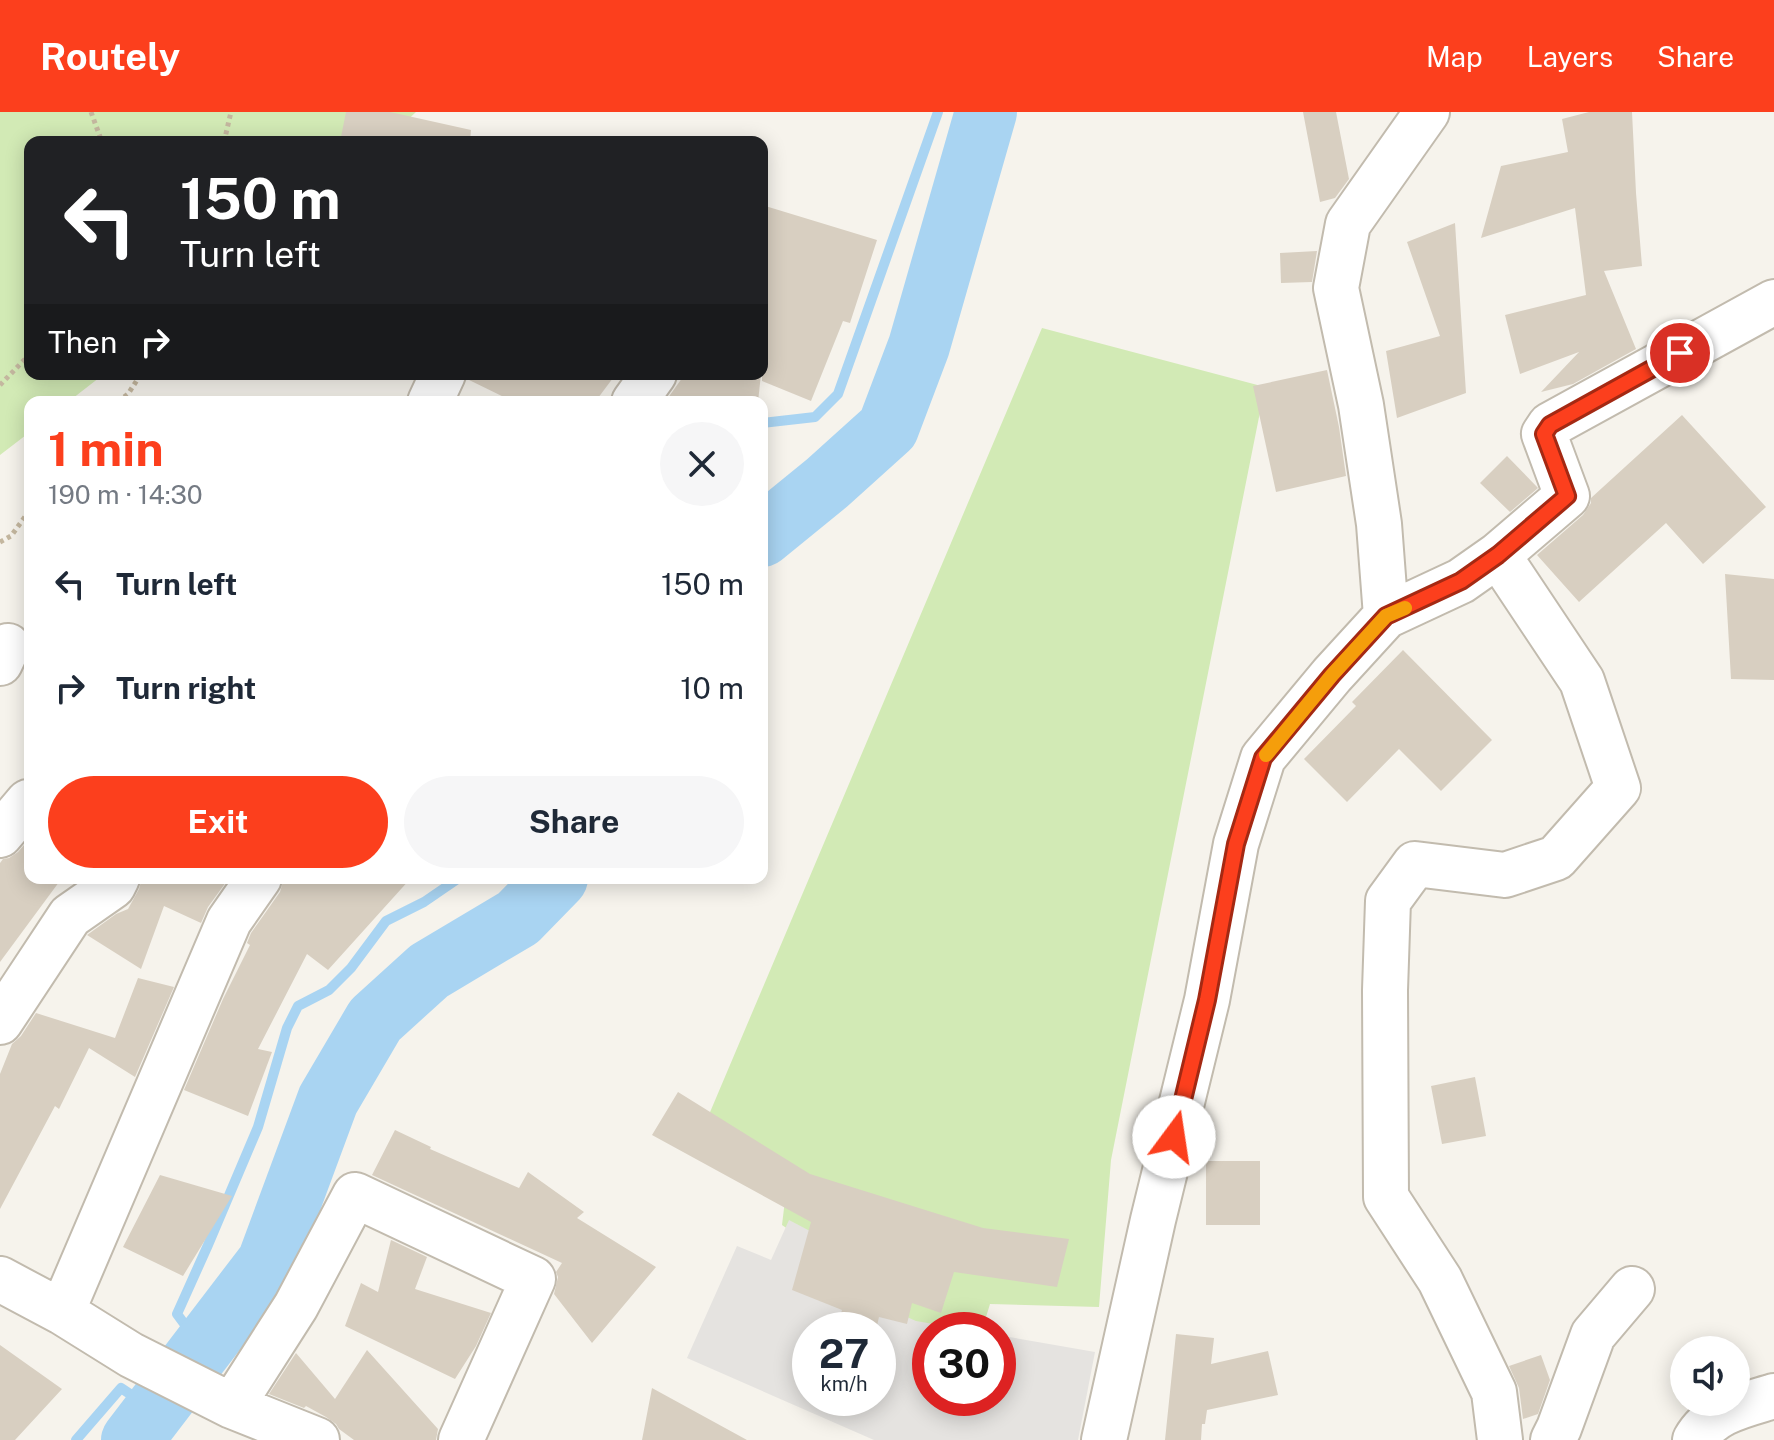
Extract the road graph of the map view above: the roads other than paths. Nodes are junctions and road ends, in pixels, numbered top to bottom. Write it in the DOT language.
graph roads {
  1 [pos="1427,112"];
  2 [pos="1774,302"];
  3 [pos="1498,555"];
  4 [pos="1386,616"];
  5 [pos="114,884"];
  6 [pos="255,884"];
  7 [pos="0,1022"];
  8 [pos="0,1279"];
  9 [pos="1632,1289"];
  10 [pos="62,1312"];
  11 [pos="1774,1396"];
  12 [pos="229,1404"];
  13 [pos="317,1440"];
  14 [pos="461,1440"];
  15 [pos="1104,1440"];
  16 [pos="1500,1440"];
  17 [pos="1553,1440"];
  18 [pos="1695,1440"];
  1 -- 4 [label="street"];
  2 -- 3 [label="street"];
  3 -- 4 [label="street"];
  3 -- 16 [label="street"];
  4 -- 15 [label="street"];
  5 -- 7 [label="street"];
  6 -- 10 [label="street"];
  8 -- 10 [label="street"];
  9 -- 17 [label="street"];
  10 -- 12 [label="street"];
  11 -- 18 [label="street"];
  12 -- 13 [label="street"];
  12 -- 14 [label="street"];
}
